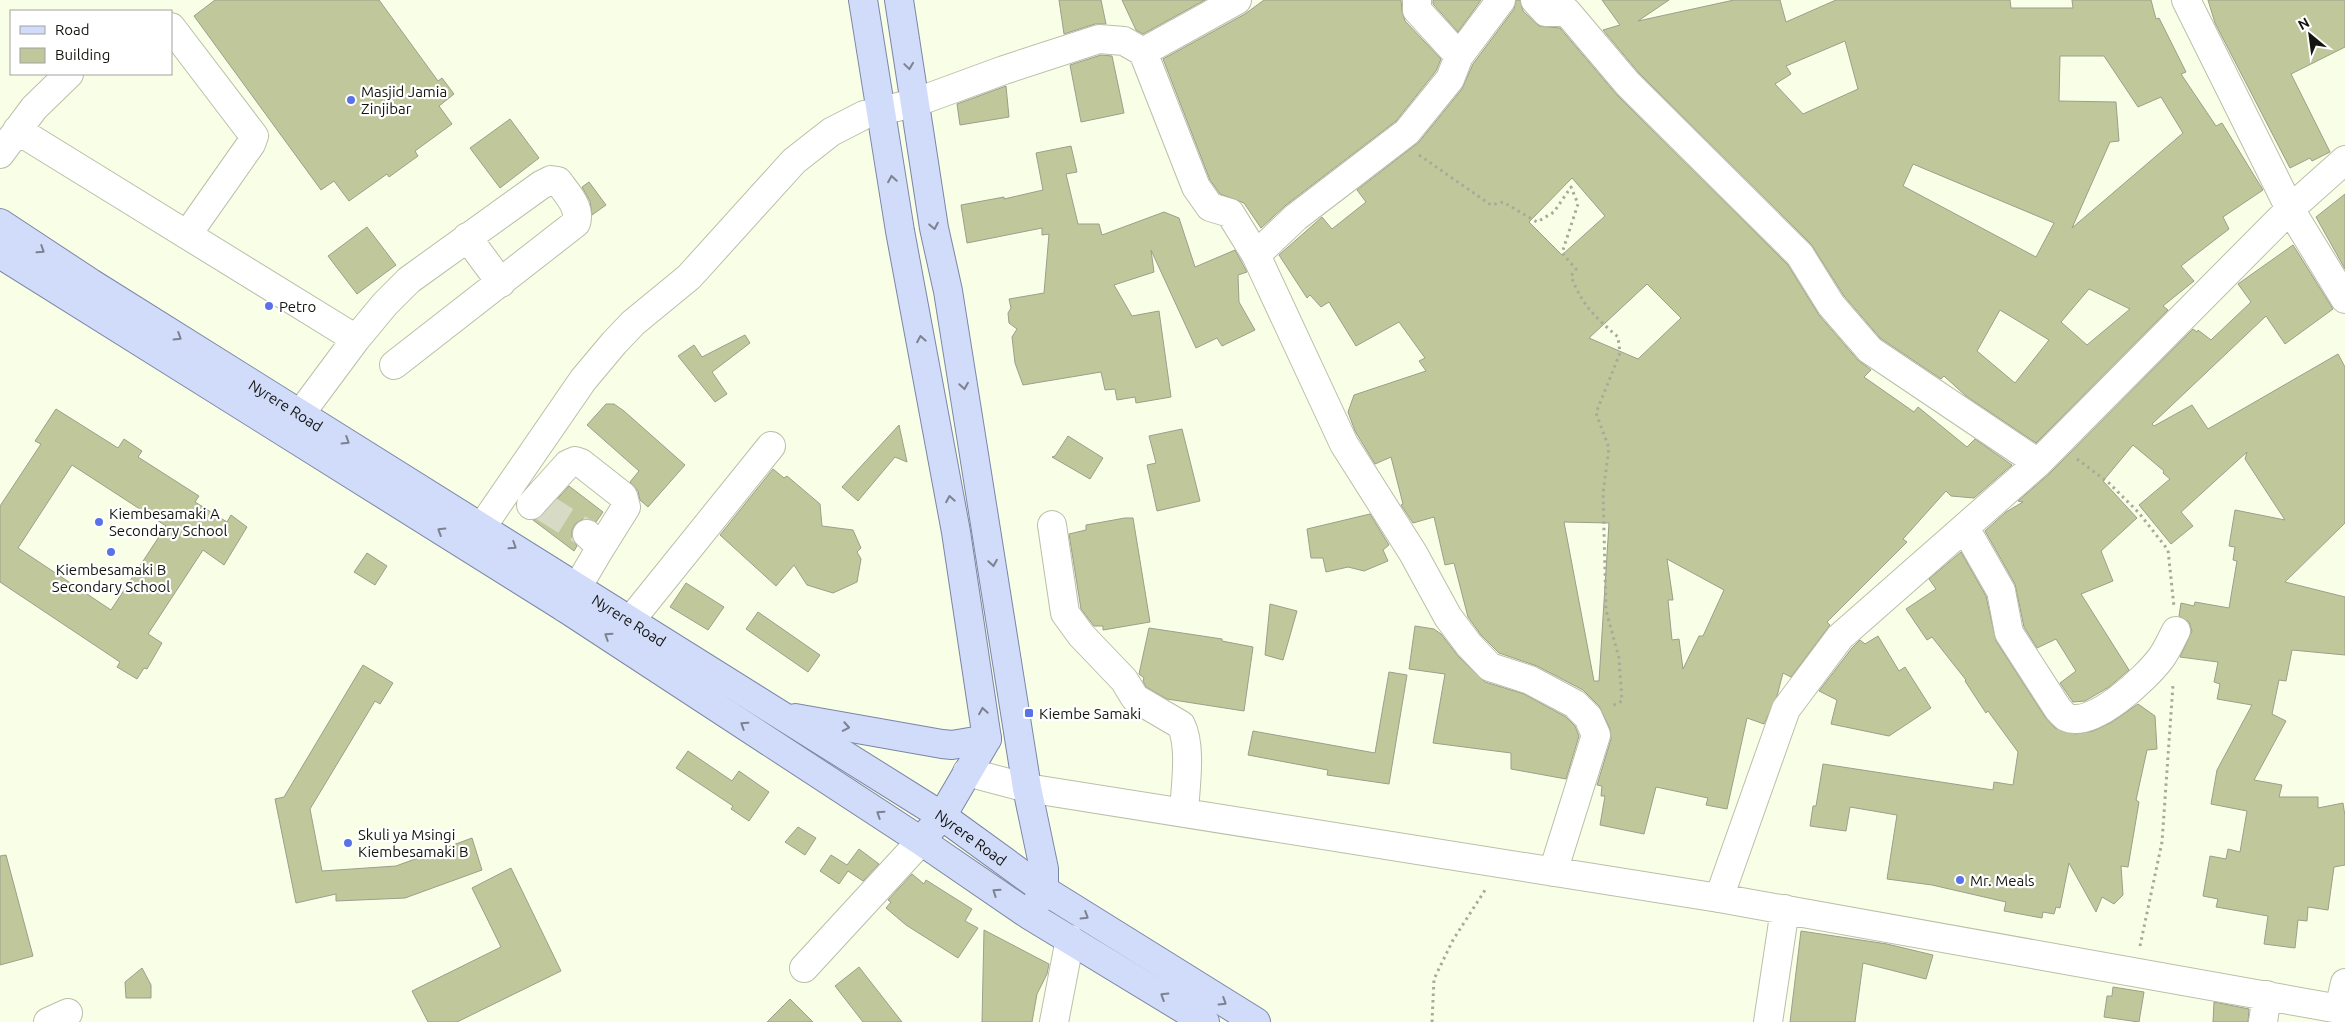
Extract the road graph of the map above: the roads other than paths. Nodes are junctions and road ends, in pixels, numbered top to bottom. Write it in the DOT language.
graph roads {
  1 [pos="863,0"];
  2 [pos="899,0"];
  3 [pos="1237,0"];
  4 [pos="1416,0"];
  5 [pos="1501,0"];
  6 [pos="1534,0"];
  7 [pos="2186,0"];
  8 [pos="1573,6"];
  9 [pos="172,28"];
  10 [pos="904,30"];
  11 [pos="869,34"];
  12 [pos="1144,52"];
  13 [pos="1459,56"];
  14 [pos="68,75"];
  15 [pos="914,103"];
  16 [pos="881,109"];
  17 [pos="17,130"];
  18 [pos="0,154"];
  19 [pos="2345,160"];
  20 [pos="2290,209"];
  21 [pos="0,223"];
  22 [pos="187,235"];
  23 [pos="467,237"];
  24 [pos="0,254"];
  25 [pos="1256,255"];
  26 [pos="501,283"];
  27 [pos="948,290"];
  28 [pos="913,294"];
  29 [pos="2345,298"];
  30 [pos="356,340"];
  31 [pos="394,365"];
  32 [pos="301,413"];
  33 [pos="771,446"];
  34 [pos="2038,463"];
  35 [pos="1052,525"];
  36 [pos="1965,528"];
  37 [pos="478,530"];
  38 [pos="987,530"];
  39 [pos="956,532"];
  40 [pos="571,598"];
  41 [pos="630,621"];
  42 [pos="2176,631"];
  43 [pos="781,716"];
  44 [pos="987,739"];
  45 [pos="968,772"];
  46 [pos="1027,788"];
  47 [pos="1184,813"];
  48 [pos="942,816"];
  49 [pos="921,841"];
  50 [pos="1553,872"];
  51 [pos="1044,890"];
  52 [pos="1719,898"];
  53 [pos="1785,909"];
  54 [pos="1029,915"];
  55 [pos="1070,939"];
  56 [pos="804,968"];
  57 [pos="2345,983"];
  58 [pos="2267,995"];
  59 [pos="2342,1010"];
  60 [pos="1054,1022"];
  61 [pos="1205,1022"];
  62 [pos="1256,1022"];
  63 [pos="1768,1022"];
  64 [pos="2263,1022"];
  1 -- 11 [label="main road"];
  2 -- 10 [label="main road"];
  3 -- 12 [label="street"];
  4 -- 13 [label="street"];
  5 -- 13 [label="street"];
  6 -- 8 [label="street"];
  7 -- 20 [label="street"];
  8 -- 34 [label="street"];
  9 -- 22 [label="street"];
  10 -- 11 [label="main road"];
  10 -- 15 [label="main road, one-way"];
  11 -- 16 [label="main road"];
  12 -- 15 [label="street"];
  12 -- 25 [label="street"];
  13 -- 25 [label="street"];
  14 -- 17 [label="street"];
  15 -- 16 [label="street"];
  15 -- 27 [label="main road, one-way"];
  28 -- 16 [label="main road, one-way"];
  16 -- 37 [label="street"];
  17 -- 18 [label="street"];
  17 -- 22 [label="street"];
  19 -- 20 [label="street"];
  20 -- 29 [label="street"];
  20 -- 34 [label="street"];
  21 -- 32 [label="main road, Nyrere Road, one-way"];
  22 -- 30 [label="street"];
  23 -- 26 [label="street"];
  23 -- 26 [label="street"];
  23 -- 30 [label="street"];
  37 -- 24 [label="main road, Nyrere Road, one-way"];
  25 -- 50 [label="street"];
  26 -- 31 [label="street"];
  27 -- 28 [label="main road"];
  27 -- 38 [label="main road, one-way"];
  39 -- 28 [label="main road, one-way"];
  30 -- 32 [label="street"];
  32 -- 37 [label="main road, Nyrere Road, one-way"];
  33 -- 41 [label="street"];
  34 -- 36 [label="street"];
  35 -- 47 [label="street"];
  36 -- 42 [label="street"];
  36 -- 52 [label="street"];
  37 -- 40 [label="main road, Nyrere Road"];
  37 -- 40 [label="street"];
  38 -- 39 [label="main road"];
  38 -- 46 [label="main road, one-way"];
  44 -- 39 [label="main road, one-way"];
  40 -- 41 [label="main road, Nyrere Road"];
  49 -- 40 [label="main road, Nyrere Road, one-way"];
  41 -- 43 [label="main road, Nyrere Road"];
  43 -- 44 [label="main road, one-way"];
  43 -- 48 [label="main road, Nyrere Road"];
  44 -- 45 [label="main road"];
  45 -- 46 [label="street"];
  45 -- 48 [label="main road"];
  46 -- 47 [label="street"];
  46 -- 51 [label="main road"];
  47 -- 50 [label="street"];
  48 -- 49 [label="main road"];
  48 -- 51 [label="main road, Nyrere Road"];
  54 -- 49 [label="main road, Nyrere Road, one-way"];
  49 -- 56 [label="street"];
  50 -- 52 [label="street"];
  51 -- 54 [label="main road"];
  51 -- 62 [label="main road, Nyrere Road, one-way"];
  52 -- 53 [label="street"];
  53 -- 58 [label="street"];
  53 -- 63 [label="street"];
  54 -- 55 [label="main road, Nyrere Road"];
  55 -- 60 [label="street"];
  61 -- 55 [label="main road, Nyrere Road, one-way"];
  57 -- 59 [label="street"];
  58 -- 59 [label="street"];
  58 -- 64 [label="street"];
}
